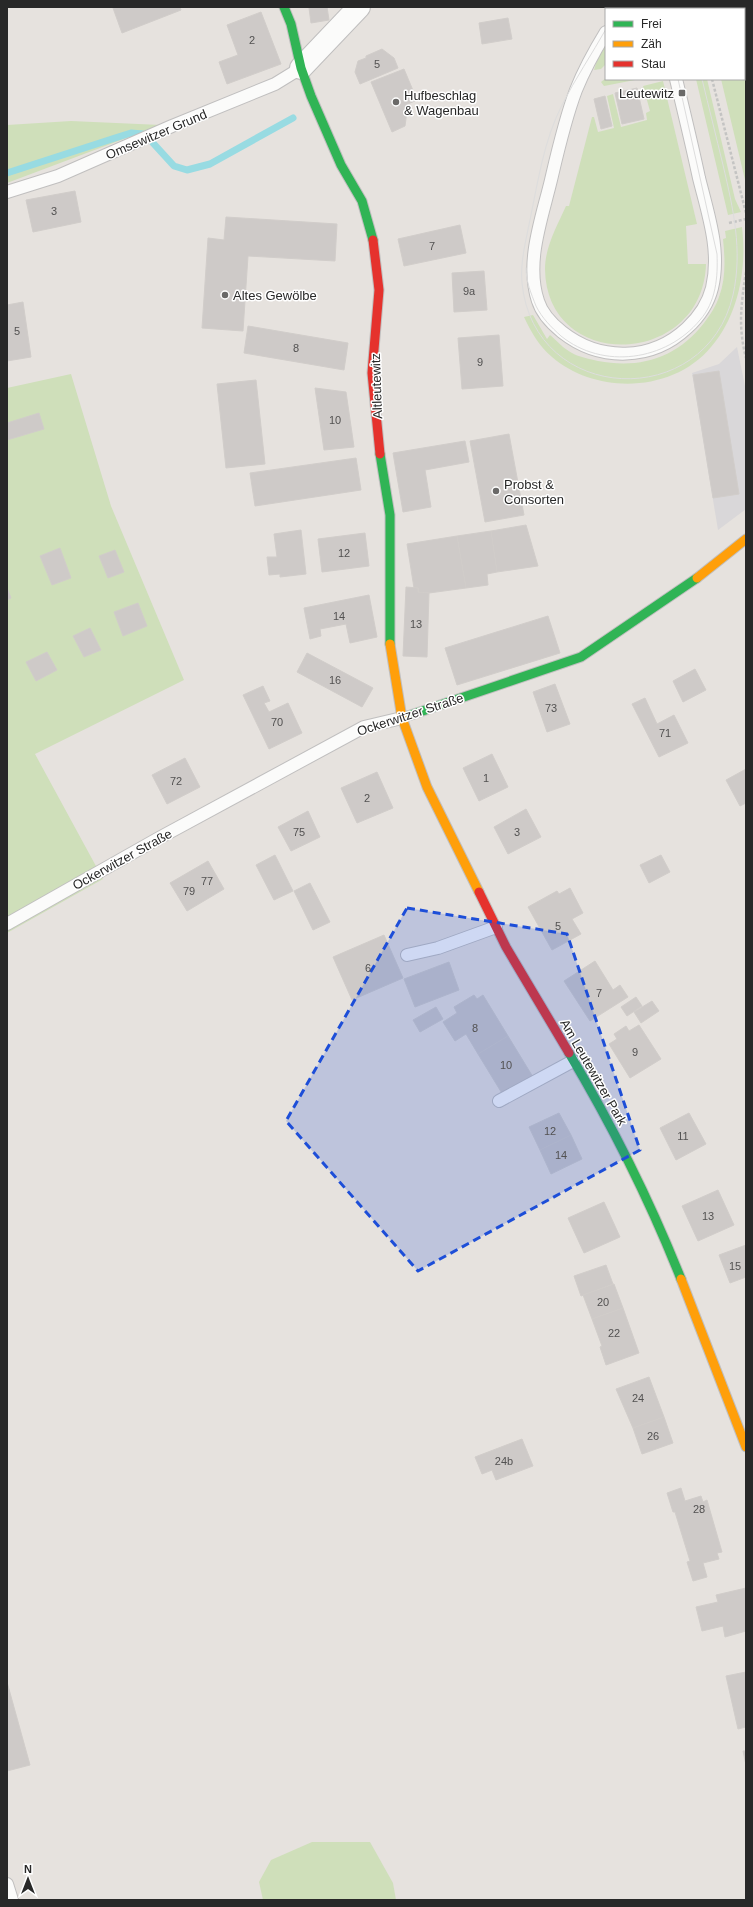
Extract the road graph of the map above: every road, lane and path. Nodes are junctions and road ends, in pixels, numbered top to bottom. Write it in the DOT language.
graph roads {
  1 [pos="284,7"];
  2 [pos="359,7"];
  3 [pos="605,34"];
  4 [pos="301,68"];
  5 [pos="676,80"];
  6 [pos="712,80"];
  7 [pos="7,192"];
  8 [pos="746,213"];
  9 [pos="746,272"];
  10 [pos="746,337"];
  11 [pos="741,338"];
  12 [pos="746,358"];
  13 [pos="746,539"];
  14 [pos="402,718"];
  15 [pos="7,924"];
  16 [pos="496,927"];
  17 [pos="407,955"];
  18 [pos="574,1061"];
  19 [pos="499,1101"];
  20 [pos="746,1446"];
  21 [pos="7,1884"];
  22 [pos="12,1900"];
  1 -- 4 [label="street, Altleutewitz"];
  2 -- 4 [label="street"];
  3 -- 5 [label="lane"];
  4 -- 7 [label="lane, Omsewitzer Grund"];
  4 -- 14 [label="street, Altleutewitz"];
  6 -- 8 [label="path"];
  9 -- 11 [label="path"];
  10 -- 11 [label="path"];
  11 -- 12 [label="path"];
  13 -- 14 [label="street, Ockerwitzer Straße"];
  14 -- 15 [label="lane, Ockerwitzer Straße"];
  14 -- 16 [label="street, Am Leutewitzer Park"];
  16 -- 17 [label="lane"];
  16 -- 18 [label="street, Am Leutewitzer Park"];
  18 -- 19 [label="lane"];
  18 -- 20 [label="street, Am Leutewitzer Park"];
  21 -- 22 [label="lane"];
}
